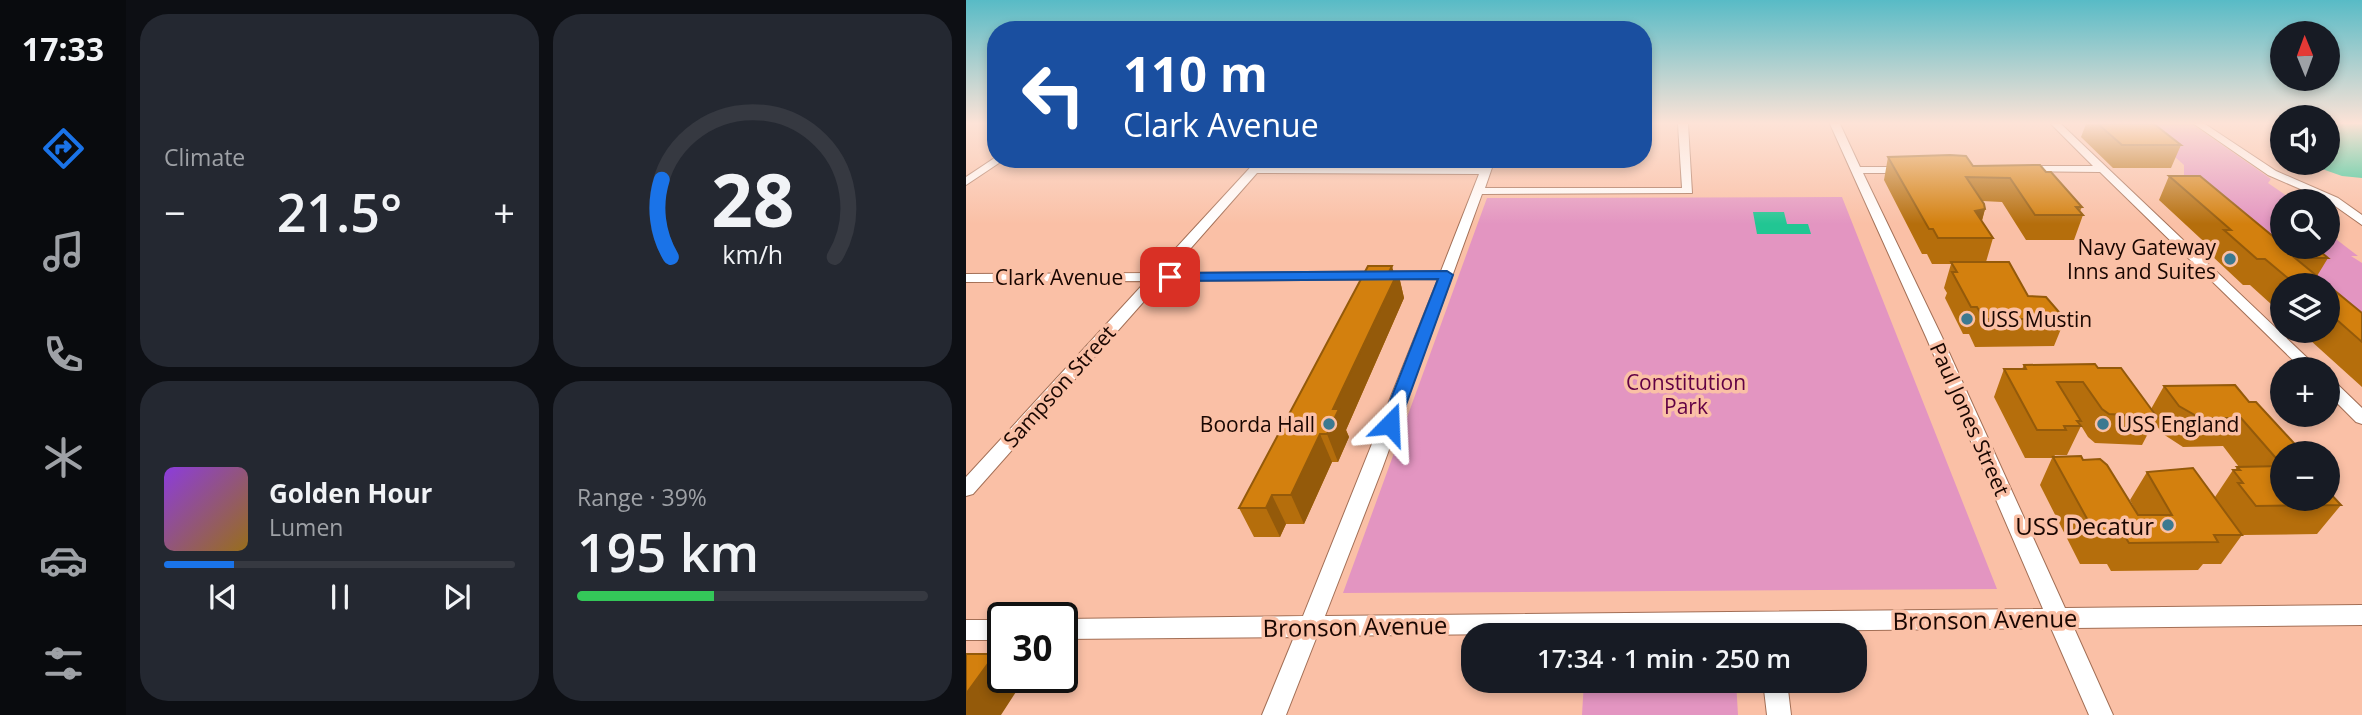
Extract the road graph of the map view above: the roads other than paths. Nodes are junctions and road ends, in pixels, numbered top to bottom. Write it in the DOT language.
graph roads {
  1 [pos="1686,157"];
  2 [pos="1850,157"];
  3 [pos="2091,157"];
  4 [pos="2249,157"];
  5 [pos="987,168"];
  6 [pos="1257,168"];
  7 [pos="1487,168"];
  8 [pos="1921,169"];
  9 [pos="2001,169"];
  10 [pos="2103,169"];
  11 [pos="1856,170"];
  12 [pos="966,182"];
  13 [pos="1478,191"];
  14 [pos="2362,221"];
  15 [pos="1447,275"];
  16 [pos="1158,277"];
  17 [pos="966,278"];
  18 [pos="2299,357"];
  19 [pos="2340,397"];
  20 [pos="2362,418"];
  21 [pos="966,489"];
  22 [pos="2362,615"];
  23 [pos="2057,619"];
  24 [pos="1867,625"];
  25 [pos="1309,627"];
  26 [pos="1461,627"];
  27 [pos="1078,629"];
  28 [pos="987,630"];
  29 [pos="966,631"];
  30 [pos="1776,693"];
  31 [pos="1275,715"];
  32 [pos="1779,715"];
  33 [pos="2102,715"];
  1 -- 13 [label="street"];
  2 -- 11 [label="street, Paul Jones Street"];
  3 -- 10 [label="street"];
  4 -- 14 [label="street"];
  5 -- 12 [label="street"];
  6 -- 16 [label="street, Sampson Street"];
  7 -- 13 [label="street"];
  8 -- 11 [label="street"];
  9 -- 10 [label="street"];
  10 -- 18 [label="street"];
  11 -- 23 [label="street, Paul Jones Street"];
  13 -- 15 [label="street"];
  15 -- 16 [label="street, Clark Avenue"];
  15 -- 25 [label="street"];
  16 -- 17 [label="street, Clark Avenue"];
  16 -- 21 [label="street, Sampson Street"];
  19 -- 20 [label="street"];
  22 -- 23 [label="street, Bronson Avenue"];
  23 -- 24 [label="street, Bronson Avenue"];
  23 -- 33 [label="street, Paul Jones Street"];
  25 -- 26 [label="street, Bronson Avenue"];
  25 -- 27 [label="street, Bronson Avenue"];
  25 -- 31 [label="street"];
  28 -- 29 [label="street"];
  30 -- 32 [label="street"];
}
